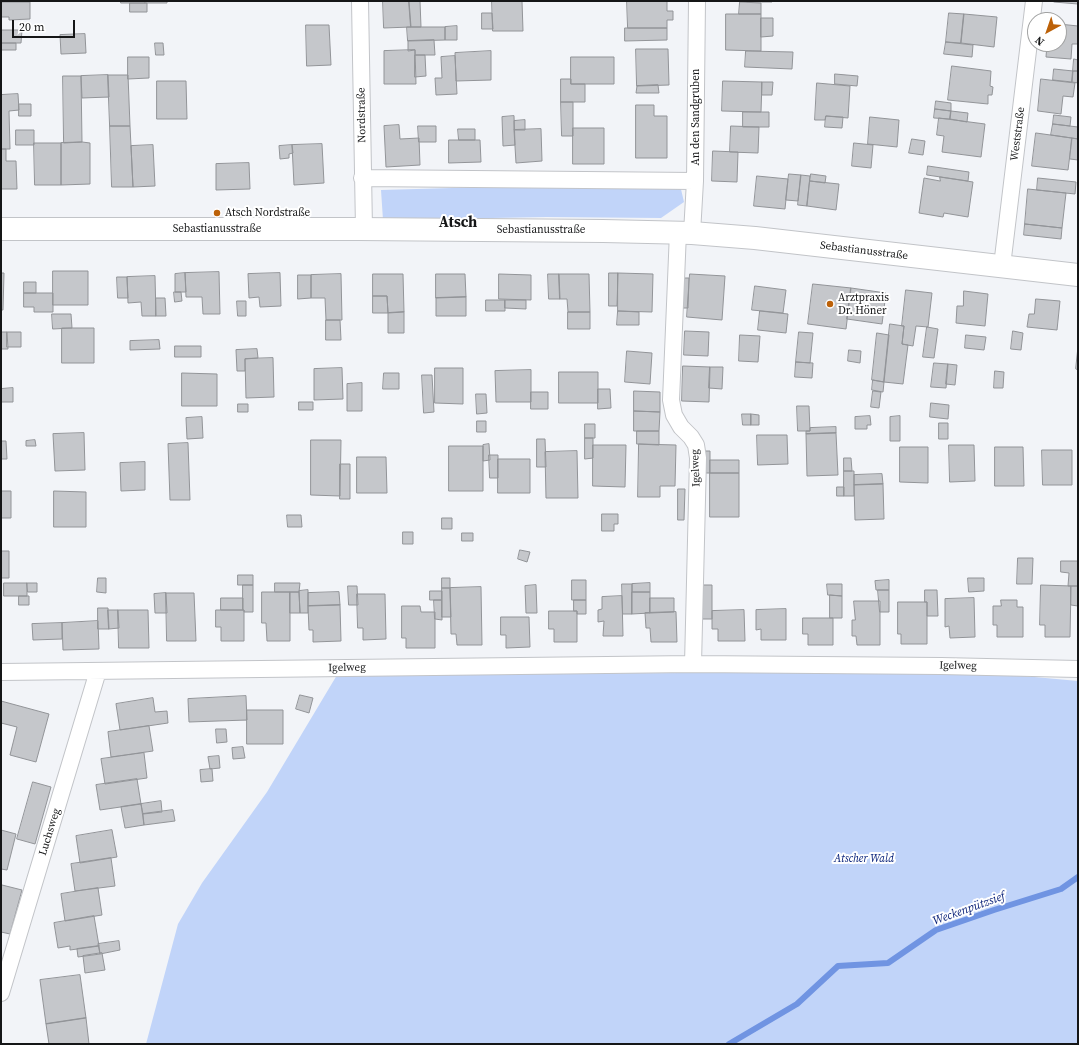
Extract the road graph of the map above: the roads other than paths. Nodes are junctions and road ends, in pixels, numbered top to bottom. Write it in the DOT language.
graph roads {
  1 [pos="360,1"];
  2 [pos="697,1"];
  3 [pos="1034,1"];
  4 [pos="362,178"];
  5 [pos="695,181"];
  6 [pos="1,229"];
  7 [pos="364,229"];
  8 [pos="685,233"];
  9 [pos="1002,266"];
  10 [pos="1078,275"];
  11 [pos="693,664"];
  12 [pos="1078,669"];
  13 [pos="98,671"];
  14 [pos="1,672"];
  15 [pos="1,993"];
  1 -- 4 [label="street, Nordstraße"];
  2 -- 5 [label="street, An den Sandgruben"];
  3 -- 9 [label="street, Weststraße"];
  4 -- 5 [label="street"];
  4 -- 7 [label="street, Nordstraße"];
  5 -- 8 [label="street, An den Sandgruben"];
  6 -- 7 [label="main road, Sebastianusstraße"];
  7 -- 8 [label="main road, Sebastianusstraße"];
  8 -- 9 [label="main road, Sebastianusstraße"];
  8 -- 11 [label="street, Igelweg"];
  9 -- 10 [label="main road, Sebastianusstraße"];
  11 -- 12 [label="street, Igelweg"];
  11 -- 13 [label="street, Igelweg"];
  13 -- 14 [label="street, Igelweg"];
  13 -- 15 [label="street, Luchsweg"];
}
